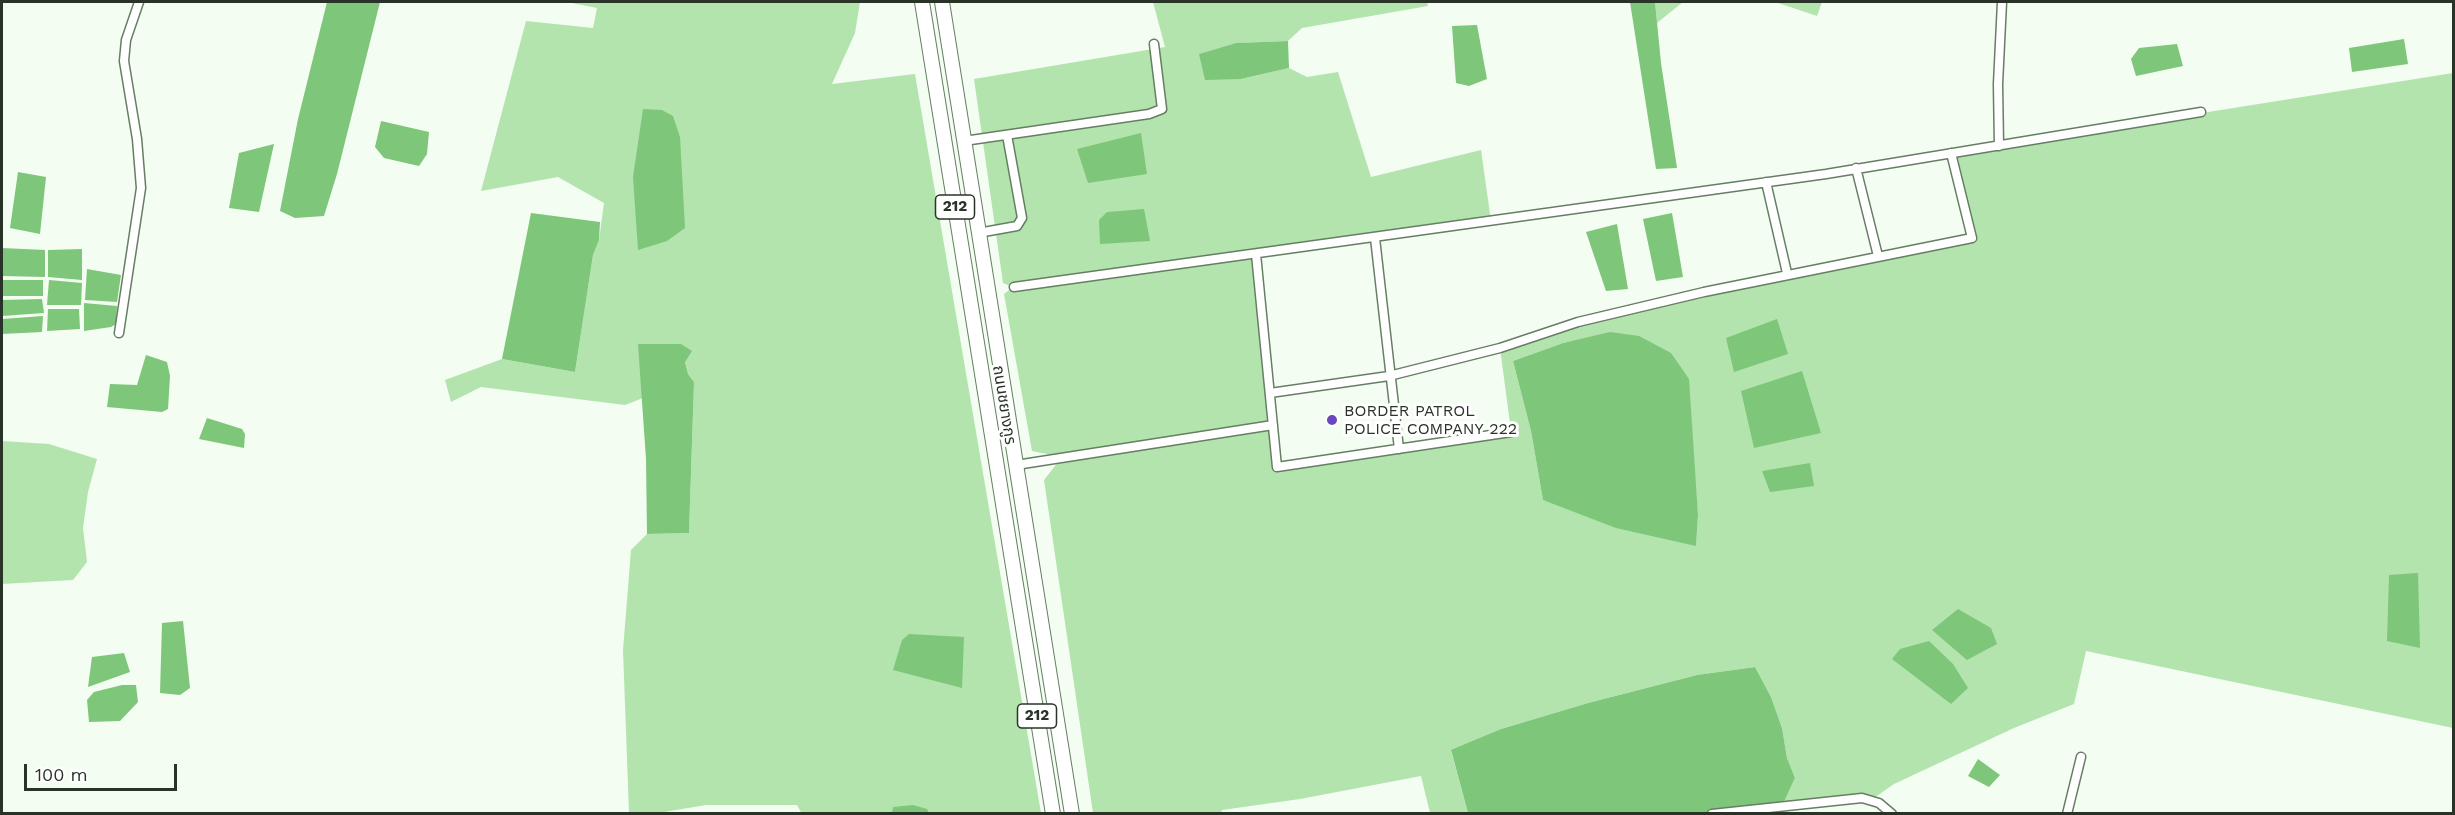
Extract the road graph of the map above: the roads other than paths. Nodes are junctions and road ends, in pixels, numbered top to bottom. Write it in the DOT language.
graph roads {
  1 [pos="139,2"];
  2 [pos="922,2"];
  3 [pos="942,2"];
  4 [pos="2002,2"];
  5 [pos="1154,44"];
  6 [pos="2201,112"];
  7 [pos="1007,135"];
  8 [pos="964,141"];
  9 [pos="1999,146"];
  10 [pos="1951,153"];
  11 [pos="1856,168"];
  12 [pos="1766,182"];
  13 [pos="978,232"];
  14 [pos="1375,238"];
  15 [pos="1256,254"];
  16 [pos="1878,256"];
  17 [pos="1787,273"];
  18 [pos="1014,287"];
  19 [pos="119,333"];
  20 [pos="1389,376"];
  21 [pos="1270,393"];
  22 [pos="1007,410"];
  23 [pos="988,413"];
  24 [pos="1273,425"];
  25 [pos="1511,432"];
  26 [pos="1399,449"];
  27 [pos="1016,465"];
  28 [pos="2081,757"];
  29 [pos="1053,813"];
  30 [pos="1072,813"];
  31 [pos="1712,813"];
  32 [pos="1892,813"];
  33 [pos="2067,813"];
  1 -- 19 [label="street"];
  2 -- 23 [label="highway, ถนนชยางกูร / 212"];
  3 -- 8 [label="highway, ถนนชยางกูร / 212"];
  4 -- 9 [label="street"];
  5 -- 7 [label="street"];
  6 -- 9 [label="street"];
  7 -- 8 [label="street"];
  7 -- 13 [label="street"];
  8 -- 13 [label="highway, ถนนชยางกูร / 212"];
  9 -- 10 [label="street"];
  10 -- 11 [label="street"];
  10 -- 16 [label="street"];
  11 -- 12 [label="street"];
  11 -- 16 [label="street"];
  12 -- 14 [label="street"];
  12 -- 17 [label="street"];
  13 -- 22 [label="highway, ถนนชยางกูร / 212"];
  14 -- 15 [label="street"];
  14 -- 20 [label="street"];
  15 -- 18 [label="street"];
  15 -- 21 [label="street"];
  16 -- 17 [label="street"];
  17 -- 20 [label="street"];
  20 -- 21 [label="street"];
  20 -- 26 [label="street"];
  21 -- 24 [label="street"];
  22 -- 23 [label="highway"];
  22 -- 27 [label="highway, ถนนชยางกูร / 212"];
  23 -- 29 [label="highway, ถนนชยางกูร / 212"];
  24 -- 26 [label="street"];
  24 -- 27 [label="street"];
  25 -- 26 [label="street"];
  27 -- 30 [label="highway, ถนนชยางกูร / 212"];
  28 -- 33 [label="street"];
  31 -- 32 [label="street"];
}
